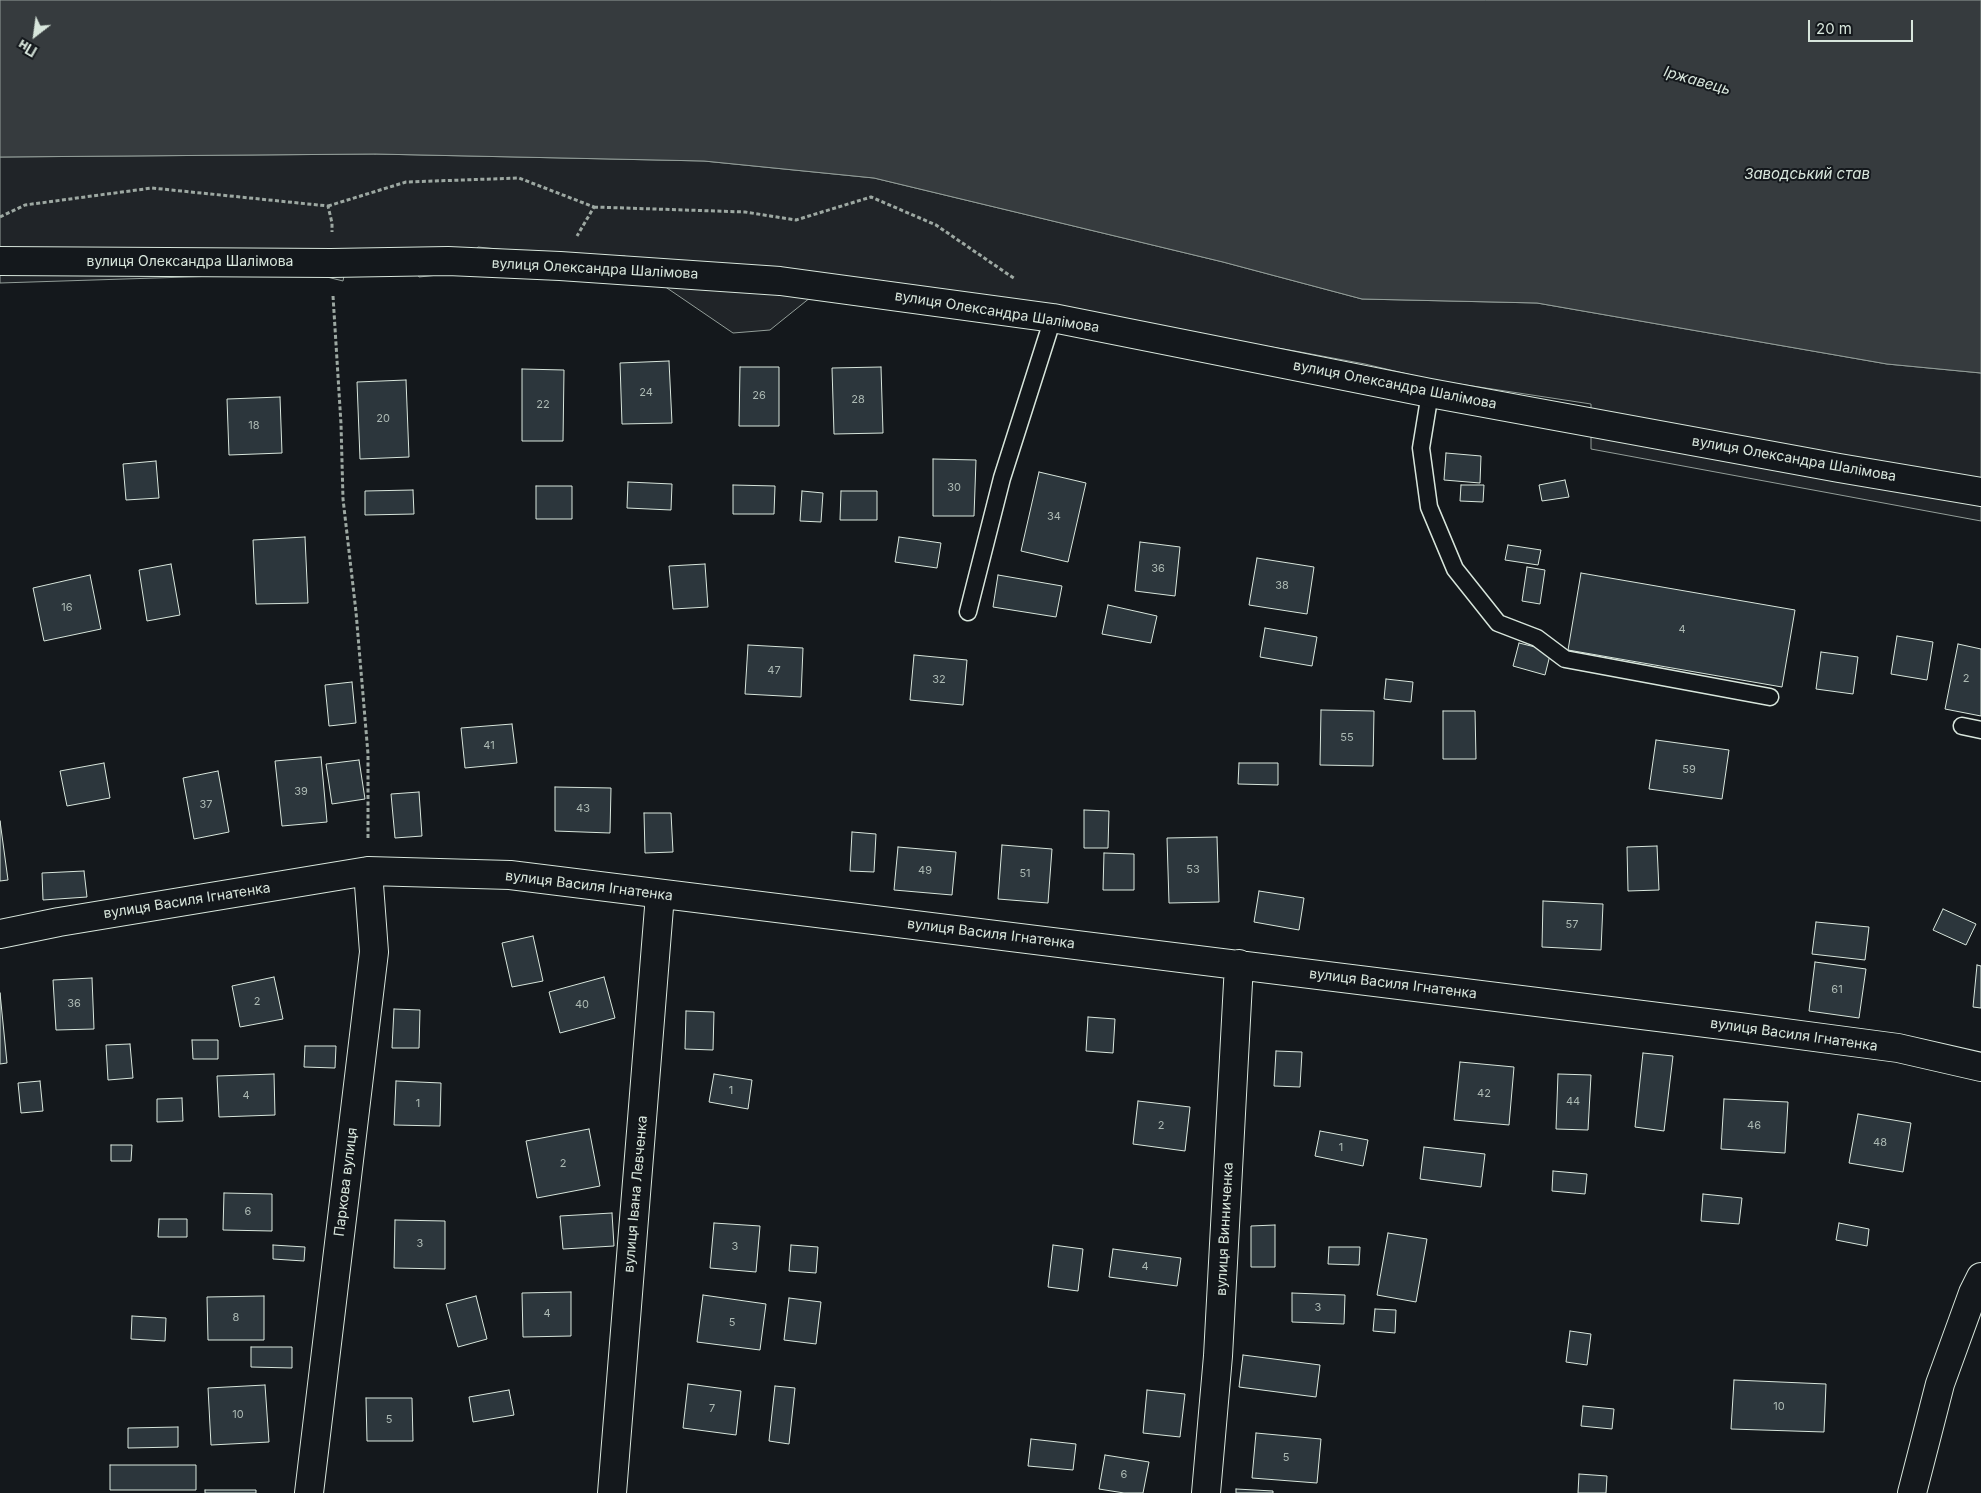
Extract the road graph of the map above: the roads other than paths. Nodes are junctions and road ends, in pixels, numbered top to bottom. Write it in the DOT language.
graph roads {
  1 [pos="0,261"];
  2 [pos="1054,318"];
  3 [pos="1430,392"];
  4 [pos="1981,492"];
  5 [pos="968,612"];
  6 [pos="1770,697"];
  7 [pos="1962,726"];
  8 [pos="1981,730"];
  9 [pos="368,871"];
  10 [pos="660,895"];
  11 [pos="0,934"];
  12 [pos="1239,964"];
  13 [pos="1981,1067"];
  14 [pos="1981,1277"];
  15 [pos="309,1493"];
  16 [pos="612,1493"];
  17 [pos="1206,1493"];
  18 [pos="1912,1493"];
  1 -- 2 [label="street, вулиця Олександра Шалімова"];
  2 -- 3 [label="street, вулиця Олександра Шалімова"];
  2 -- 5 [label="lane"];
  3 -- 4 [label="street, вулиця Олександра Шалімова"];
  3 -- 6 [label="lane"];
  7 -- 8 [label="lane"];
  9 -- 10 [label="street, вулиця Василя Ігнатенка"];
  9 -- 11 [label="street, вулиця Василя Ігнатенка"];
  9 -- 15 [label="street, Паркова вулиця"];
  10 -- 12 [label="street, вулиця Василя Ігнатенка"];
  10 -- 16 [label="street, вулиця Івана Левченка"];
  12 -- 13 [label="street, вулиця Василя Ігнатенка"];
  12 -- 17 [label="street, вулиця Винниченка"];
  14 -- 18 [label="street"];
}
